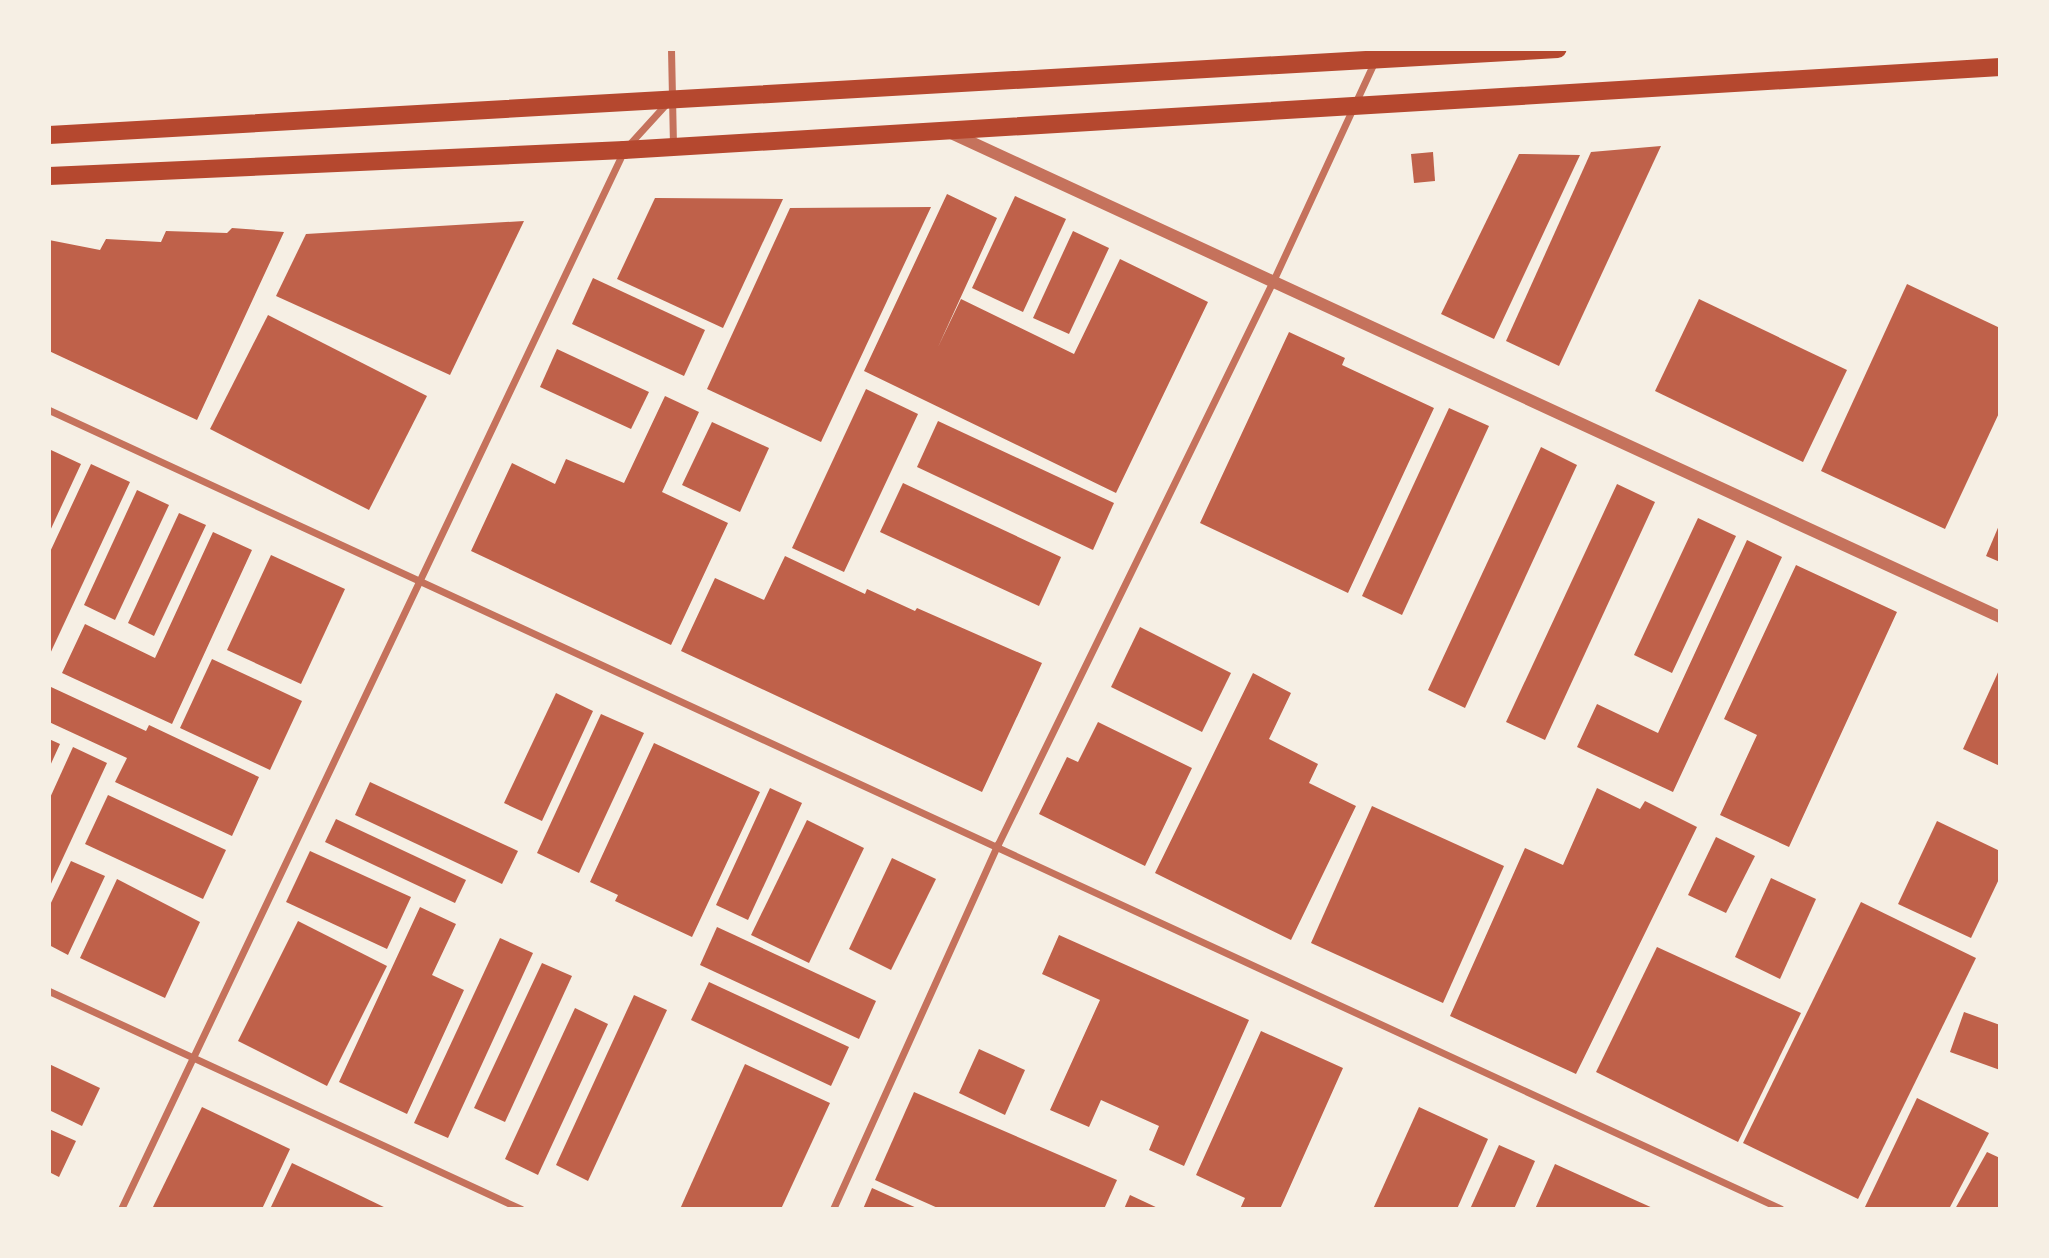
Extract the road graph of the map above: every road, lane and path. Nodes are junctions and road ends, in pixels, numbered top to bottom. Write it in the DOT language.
graph roads {
  1 [pos="671,49"];
  2 [pos="1558,49"];
  3 [pos="1377,54"];
  4 [pos="2000,67"];
  5 [pos="669,101"];
  6 [pos="1350,106"];
  7 [pos="946,130"];
  8 [pos="49,135"];
  9 [pos="673,146"];
  10 [pos="624,150"];
  11 [pos="49,176"];
  12 [pos="1273,281"];
  13 [pos="49,410"];
  14 [pos="417,582"];
  15 [pos="2000,617"];
  16 [pos="998,844"];
  17 [pos="49,991"];
  18 [pos="192,1056"];
  19 [pos="121,1209"];
  20 [pos="521,1209"];
  21 [pos="833,1209"];
  22 [pos="1781,1209"];
  1 -- 5 [label="street"];
  2 -- 3 [label="main road"];
  3 -- 5 [label="main road"];
  3 -- 6 [label="street"];
  4 -- 6 [label="main road"];
  5 -- 8 [label="main road"];
  5 -- 9 [label="street"];
  5 -- 10 [label="street"];
  6 -- 7 [label="main road"];
  6 -- 12 [label="street"];
  7 -- 9 [label="main road"];
  7 -- 12 [label="street"];
  9 -- 10 [label="main road"];
  10 -- 11 [label="main road"];
  10 -- 14 [label="street"];
  12 -- 15 [label="street"];
  12 -- 16 [label="street"];
  13 -- 14 [label="street"];
  14 -- 16 [label="street"];
  14 -- 18 [label="street"];
  16 -- 21 [label="street"];
  16 -- 22 [label="street"];
  17 -- 18 [label="street"];
  18 -- 19 [label="street"];
  18 -- 20 [label="street"];
}
